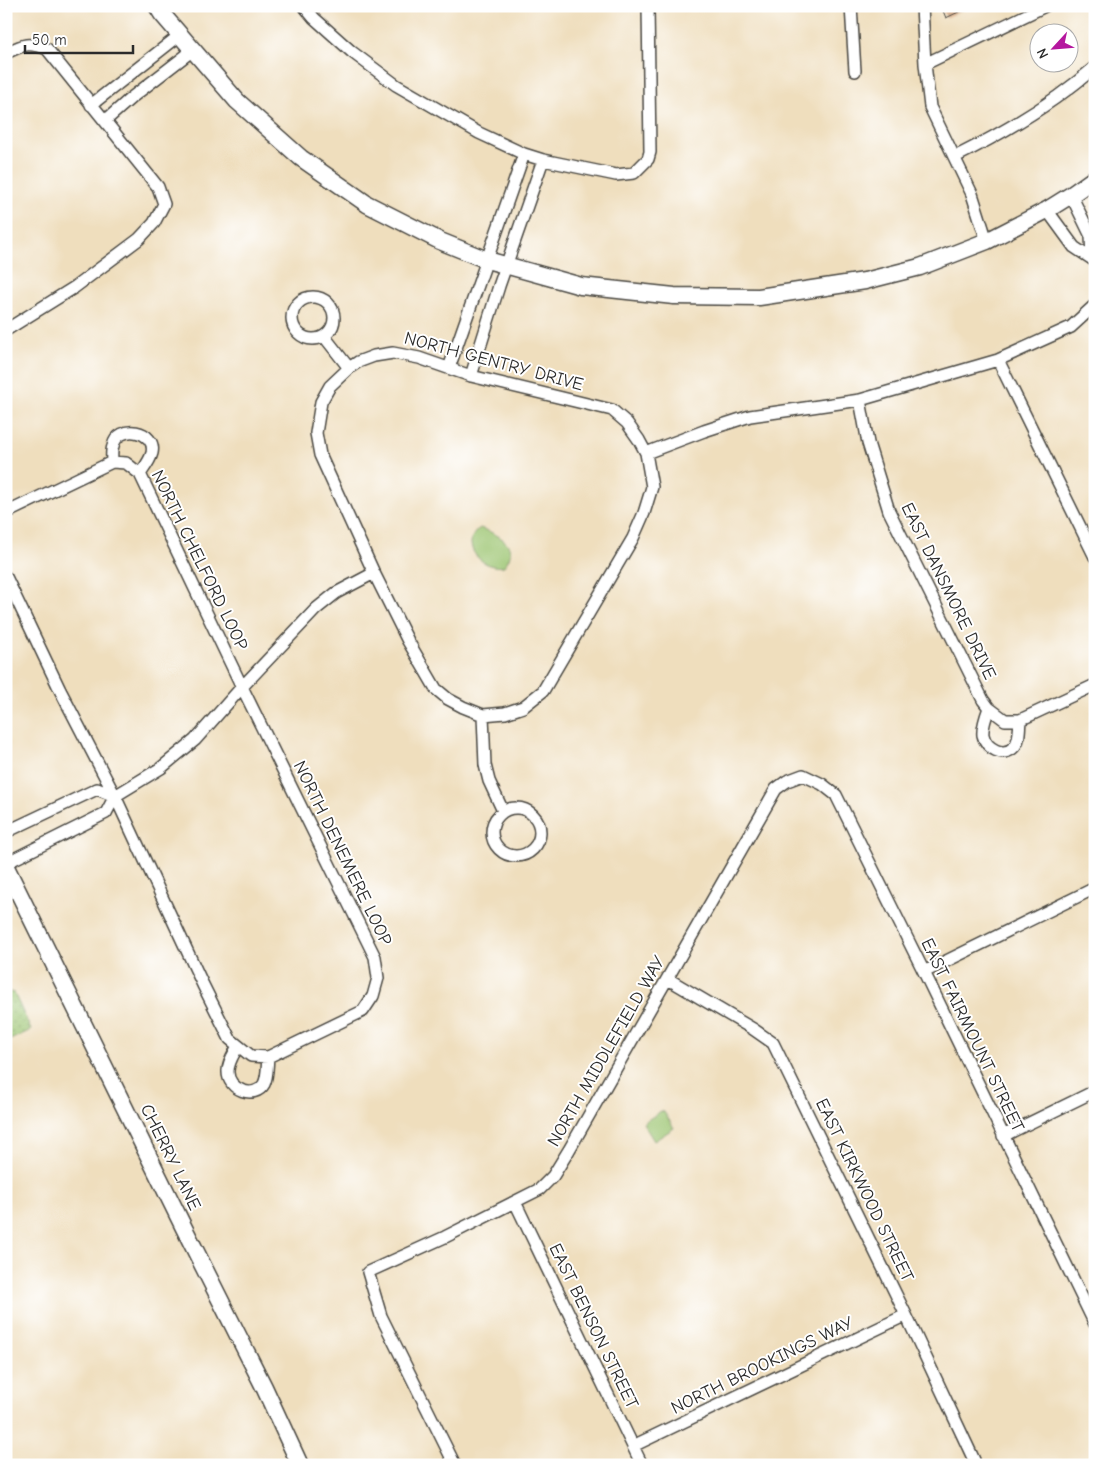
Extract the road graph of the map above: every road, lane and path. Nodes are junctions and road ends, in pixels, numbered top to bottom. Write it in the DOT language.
graph roads {
  1 [pos="157,6"];
  2 [pos="304,6"];
  3 [pos="648,6"];
  4 [pos="851,6"];
  5 [pos="922,6"];
  6 [pos="1046,6"];
  7 [pos="180,35"];
  8 [pos="193,50"];
  9 [pos="6,53"];
  10 [pos="925,64"];
  11 [pos="1095,67"];
  12 [pos="855,71"];
  13 [pos="91,104"];
  14 [pos="105,121"];
  15 [pos="524,154"];
  16 [pos="955,157"];
  17 [pos="543,160"];
  18 [pos="1095,178"];
  19 [pos="1071,195"];
  20 [pos="1047,210"];
  21 [pos="987,241"];
  22 [pos="487,260"];
  23 [pos="1094,260"];
  24 [pos="506,266"];
  25 [pos="1095,304"];
  26 [pos="6,330"];
  27 [pos="324,336"];
  28 [pos="998,360"];
  29 [pos="349,368"];
  30 [pos="449,368"];
  31 [pos="471,376"];
  32 [pos="860,400"];
  33 [pos="646,453"];
  34 [pos="112,462"];
  35 [pos="140,474"];
  36 [pos="6,513"];
  37 [pos="1095,557"];
  38 [pos="374,573"];
  39 [pos="6,576"];
  40 [pos="1095,685"];
  41 [pos="242,687"];
  42 [pos="989,708"];
  43 [pos="483,715"];
  44 [pos="1020,720"];
  45 [pos="804,775"];
  46 [pos="115,796"];
  47 [pos="503,811"];
  48 [pos="6,832"];
  49 [pos="6,865"];
  50 [pos="1095,888"];
  51 [pos="924,972"];
  52 [pos="668,979"];
  53 [pos="238,1046"];
  54 [pos="268,1057"];
  55 [pos="1095,1091"];
  56 [pos="1003,1136"];
  57 [pos="515,1202"];
  58 [pos="906,1315"];
  59 [pos="1095,1324"];
  60 [pos="633,1446"];
  61 [pos="300,1465"];
  62 [pos="455,1465"];
  63 [pos="642,1465"];
  64 [pos="973,1465"];
  1 -- 7 [label="street"];
  2 -- 15 [label="street"];
  3 -- 17 [label="street"];
  4 -- 12 [label="street"];
  5 -- 10 [label="street"];
  6 -- 10 [label="street"];
  7 -- 8 [label="street"];
  7 -- 13 [label="street"];
  8 -- 14 [label="street"];
  8 -- 22 [label="street"];
  9 -- 13 [label="street"];
  10 -- 16 [label="street"];
  11 -- 16 [label="street"];
  13 -- 14 [label="street"];
  14 -- 26 [label="street"];
  15 -- 17 [label="street"];
  15 -- 22 [label="street"];
  16 -- 21 [label="street"];
  17 -- 24 [label="street"];
  18 -- 19 [label="street"];
  19 -- 20 [label="street"];
  19 -- 23 [label="street"];
  20 -- 21 [label="street"];
  20 -- 23 [label="street"];
  21 -- 24 [label="street"];
  22 -- 24 [label="street"];
  22 -- 30 [label="street"];
  24 -- 31 [label="street"];
  25 -- 28 [label="street"];
  27 -- 29 [label="street"];
  28 -- 32 [label="street"];
  28 -- 37 [label="street"];
  29 -- 30 [label="street, NORTH GENTRY DRIVE"];
  29 -- 38 [label="street, NORTH GENTRY DRIVE"];
  30 -- 31 [label="street, NORTH GENTRY DRIVE"];
  31 -- 33 [label="street, NORTH GENTRY DRIVE"];
  32 -- 33 [label="street"];
  32 -- 42 [label="street, EAST DANSMORE DRIVE"];
  33 -- 43 [label="street"];
  34 -- 35 [label="street, NORTH CHELFORD LOOP"];
  34 -- 35 [label="street"];
  34 -- 36 [label="street"];
  35 -- 41 [label="street, NORTH CHELFORD LOOP"];
  38 -- 41 [label="street"];
  38 -- 43 [label="street, NORTH GENTRY DRIVE"];
  39 -- 46 [label="street"];
  40 -- 44 [label="street"];
  41 -- 46 [label="street"];
  41 -- 54 [label="street, NORTH DENEMERE LOOP"];
  42 -- 44 [label="street, EAST DANSMORE DRIVE"];
  42 -- 44 [label="street"];
  43 -- 47 [label="street"];
  45 -- 51 [label="street, EAST FAIRMOUNT STREET"];
  45 -- 52 [label="street, NORTH MIDDLEFIELD WAY"];
  46 -- 48 [label="street"];
  46 -- 49 [label="street"];
  46 -- 53 [label="street"];
  47 -- 47 [label="street"];
  49 -- 61 [label="street, CHERRY LANE"];
  50 -- 51 [label="street"];
  51 -- 56 [label="street, EAST FAIRMOUNT STREET"];
  52 -- 57 [label="street, NORTH MIDDLEFIELD WAY"];
  52 -- 58 [label="street, EAST KIRKWOOD STREET"];
  53 -- 54 [label="street"];
  53 -- 54 [label="street"];
  55 -- 56 [label="street"];
  56 -- 59 [label="street, EAST FAIRMOUNT STREET"];
  57 -- 60 [label="street, EAST BENSON STREET"];
  57 -- 62 [label="street, NORTH MIDDLEFIELD WAY"];
  58 -- 60 [label="street, NORTH BROOKINGS WAY"];
  58 -- 64 [label="street, EAST KIRKWOOD STREET"];
  60 -- 63 [label="street, EAST BENSON STREET"];
}
